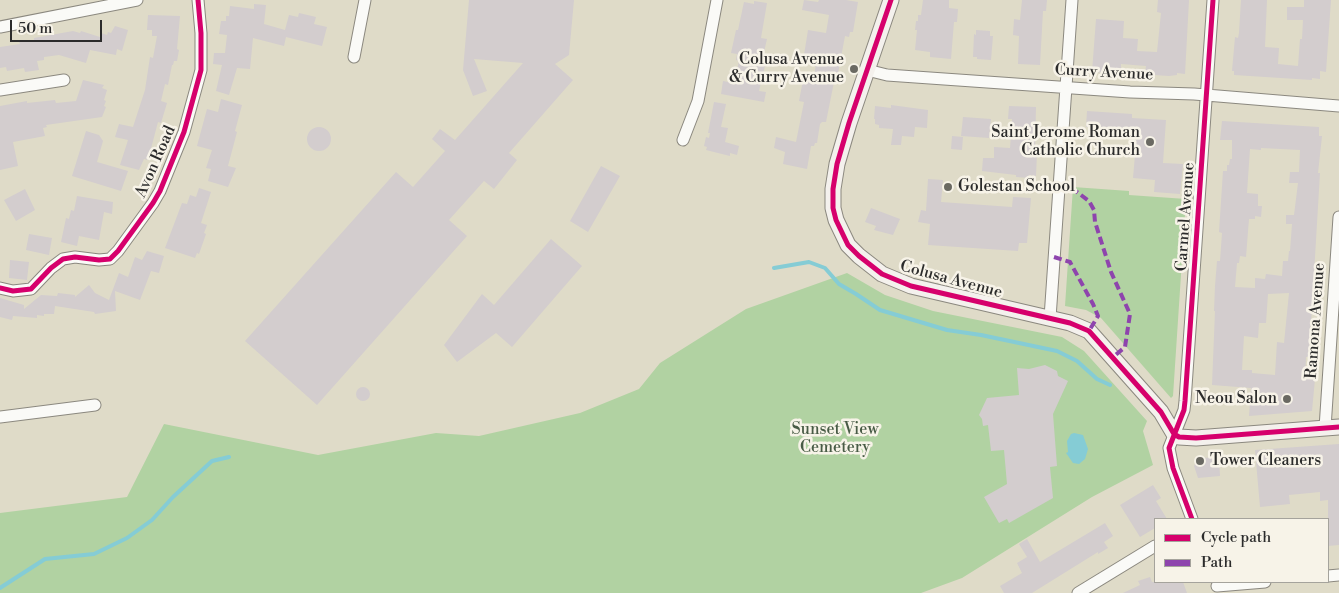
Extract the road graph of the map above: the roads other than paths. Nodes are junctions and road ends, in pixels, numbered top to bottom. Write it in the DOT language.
graph roads {
  1 [pos="137,0"];
  2 [pos="198,0"];
  3 [pos="365,0"];
  4 [pos="717,0"];
  5 [pos="891,0"];
  6 [pos="1072,0"];
  7 [pos="1214,0"];
  8 [pos="0,27"];
  9 [pos="354,57"];
  10 [pos="867,70"];
  11 [pos="64,80"];
  12 [pos="1066,88"];
  13 [pos="0,90"];
  14 [pos="1207,96"];
  15 [pos="1339,106"];
  16 [pos="683,140"];
  17 [pos="1339,217"];
  18 [pos="0,288"];
  19 [pos="1050,318"];
  20 [pos="96,405"];
  21 [pos="0,416"];
  22 [pos="1332,428"];
  23 [pos="1174,434"];
  24 [pos="1192,518"];
  25 [pos="1154,547"];
  26 [pos="1255,583"];
  27 [pos="1217,587"];
  28 [pos="1078,593"];
  1 -- 8 [label="street"];
  2 -- 18 [label="street, Avon Road"];
  3 -- 9 [label="street"];
  4 -- 16 [label="street"];
  5 -- 10 [label="street, Colusa Avenue"];
  6 -- 12 [label="street"];
  7 -- 14 [label="street, Carmel Avenue"];
  10 -- 12 [label="street, Curry Avenue"];
  10 -- 19 [label="street, Colusa Avenue"];
  11 -- 13 [label="street"];
  12 -- 14 [label="street, Curry Avenue"];
  12 -- 19 [label="street"];
  14 -- 15 [label="street, Curry Avenue"];
  14 -- 23 [label="street, Carmel Avenue"];
  17 -- 22 [label="street, Ramona Avenue"];
  19 -- 23 [label="street, Colusa Avenue"];
  20 -- 21 [label="street"];
  22 -- 23 [label="street"];
  23 -- 24 [label="street"];
  25 -- 28 [label="street"];
  26 -- 27 [label="street"];
}
